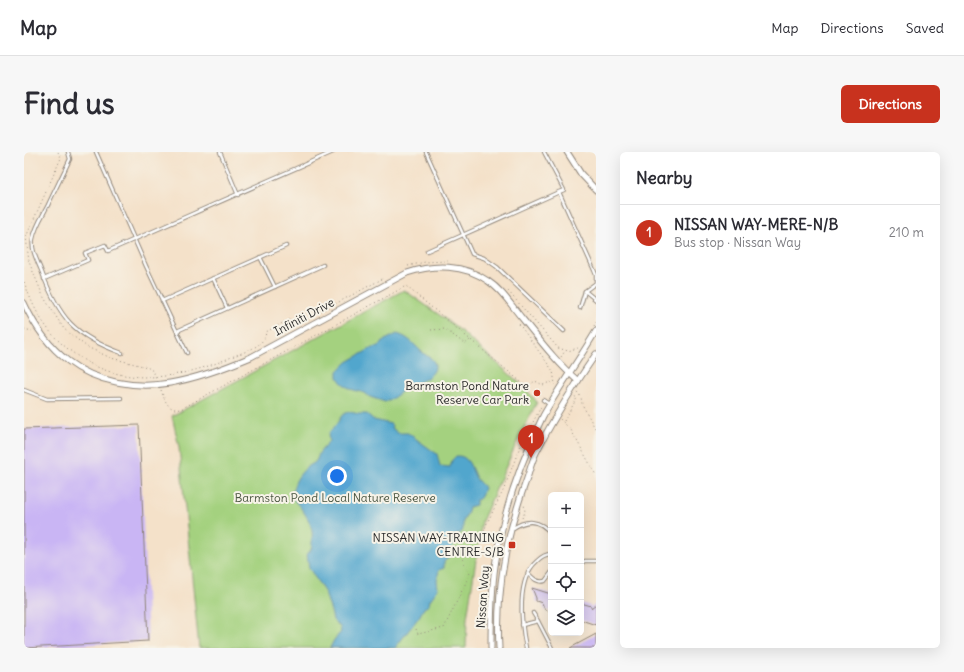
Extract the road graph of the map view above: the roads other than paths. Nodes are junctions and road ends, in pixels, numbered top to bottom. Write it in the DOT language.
graph roads {
  1 [pos="68,152"];
  2 [pos="96,152"];
  3 [pos="220,152"];
  4 [pos="334,152"];
  5 [pos="426,152"];
  6 [pos="544,152"];
  7 [pos="567,152"];
  8 [pos="596,190"];
  9 [pos="559,192"];
  10 [pos="238,195"];
  11 [pos="463,234"];
  12 [pos="135,240"];
  13 [pos="286,246"];
  14 [pos="427,251"];
  15 [pos="260,257"];
  16 [pos="323,266"];
  17 [pos="213,278"];
  18 [pos="44,279"];
  19 [pos="275,287"];
  20 [pos="585,291"];
  21 [pos="596,300"];
  22 [pos="162,301"];
  23 [pos="24,303"];
  24 [pos="227,308"];
  25 [pos="580,308"];
  26 [pos="30,316"];
  27 [pos="24,319"];
  28 [pos="594,329"];
  29 [pos="177,331"];
  30 [pos="564,331"];
  31 [pos="122,353"];
  32 [pos="187,353"];
  33 [pos="596,354"];
  34 [pos="569,373"];
  35 [pos="578,381"];
  36 [pos="24,390"];
  37 [pos="121,398"];
  38 [pos="511,530"];
  39 [pos="548,530"];
  40 [pos="548,555"];
  41 [pos="596,561"];
  42 [pos="584,562"];
  43 [pos="528,573"];
  44 [pos="548,577"];
  45 [pos="533,614"];
  46 [pos="538,621"];
  47 [pos="522,625"];
  48 [pos="490,648"];
  49 [pos="499,648"];
  50 [pos="526,648"];
  51 [pos="552,648"];
  1 -- 18 [label="lane"];
  2 -- 12 [label="lane"];
  3 -- 10 [label="lane"];
  4 -- 10 [label="lane"];
  5 -- 11 [label="lane"];
  6 -- 9 [label="lane"];
  7 -- 8 [label="street"];
  9 -- 11 [label="lane"];
  9 -- 20 [label="lane"];
  10 -- 12 [label="lane"];
  11 -- 14 [label="lane"];
  11 -- 30 [label="lane"];
  12 -- 18 [label="lane"];
  12 -- 22 [label="lane"];
  13 -- 15 [label="lane"];
  15 -- 17 [label="lane"];
  15 -- 19 [label="lane"];
  16 -- 19 [label="lane"];
  17 -- 22 [label="lane"];
  17 -- 24 [label="lane"];
  18 -- 31 [label="lane"];
  19 -- 24 [label="lane"];
  20 -- 21 [label="lane"];
  20 -- 25 [label="lane"];
  22 -- 29 [label="lane"];
  23 -- 26 [label="street, Infiniti Drive"];
  24 -- 29 [label="lane"];
  26 -- 27 [label="street"];
  26 -- 34 [label="street, Infiniti Drive"];
  28 -- 34 [label="street, Nissan Way"];
  29 -- 32 [label="lane"];
  33 -- 35 [label="street, Nissan Way"];
  34 -- 35 [label="street, Infiniti Drive"];
  34 -- 48 [label="street, Nissan Way"];
  35 -- 38 [label="street, Nissan Way"];
  36 -- 37 [label="lane"];
  38 -- 39 [label="lane"];
  38 -- 49 [label="street, Nissan Way"];
  40 -- 43 [label="lane"];
  41 -- 42 [label="lane"];
  43 -- 44 [label="lane"];
  43 -- 47 [label="lane"];
  45 -- 46 [label="lane"];
  46 -- 47 [label="lane"];
  46 -- 51 [label="lane"];
  47 -- 50 [label="lane"];
}
